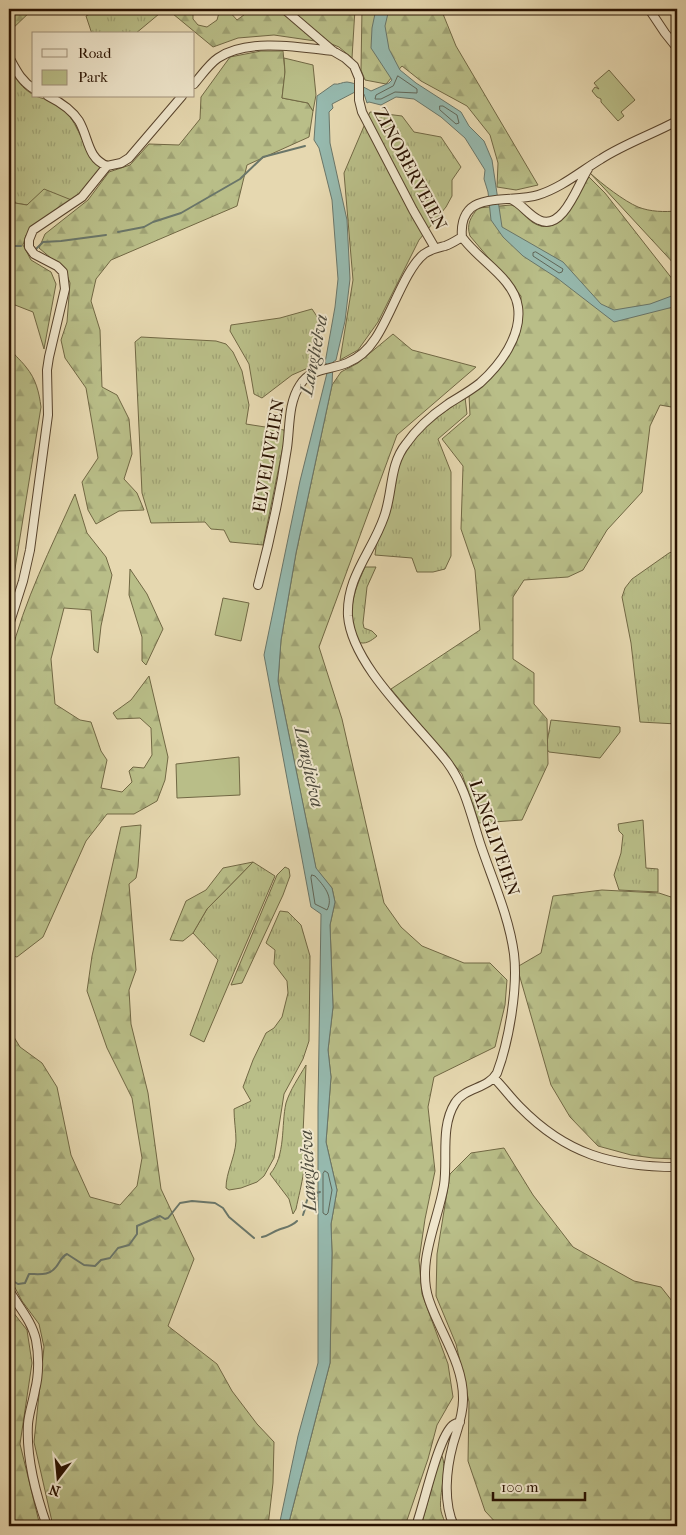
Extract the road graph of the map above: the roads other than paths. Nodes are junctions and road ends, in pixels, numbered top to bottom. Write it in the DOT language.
graph roads {
  1 [pos="284,9"];
  2 [pos="649,9"];
  3 [pos="677,48"];
  4 [pos="333,51"];
  5 [pos="9,57"];
  6 [pos="195,83"];
  7 [pos="32,88"];
  8 [pos="51,98"];
  9 [pos="180,98"];
  10 [pos="677,121"];
  11 [pos="107,166"];
  12 [pos="589,168"];
  13 [pos="510,199"];
  14 [pos="462,237"];
  15 [pos="435,248"];
  16 [pos="258,585"];
  17 [pos="9,624"];
  18 [pos="494,1078"];
  19 [pos="677,1167"];
  20 [pos="9,1290"];
  21 [pos="460,1422"];
  22 [pos="47,1526"];
  23 [pos="416,1526"];
  24 [pos="454,1526"];
  1 -- 4 [label="street, ZINOBERVEIEN"];
  2 -- 3 [label="street"];
  4 -- 6 [label="street"];
  4 -- 15 [label="street, ZINOBERVEIEN"];
  5 -- 7 [label="street"];
  8 -- 11 [label="street"];
  9 -- 11 [label="street"];
  10 -- 12 [label="street, ZINOBERVEIEN"];
  11 -- 17 [label="street"];
  12 -- 13 [label="street, ZINOBERVEIEN"];
  12 -- 13 [label="street, ZINOBERVEIEN"];
  13 -- 14 [label="street, ZINOBERVEIEN"];
  14 -- 15 [label="street, ZINOBERVEIEN"];
  14 -- 18 [label="street, LANGLIVEIEN"];
  15 -- 16 [label="street, ELVELIVEIEN"];
  18 -- 19 [label="street"];
  18 -- 21 [label="street"];
  20 -- 22 [label="street"];
  21 -- 23 [label="street"];
  21 -- 24 [label="street"];
}
